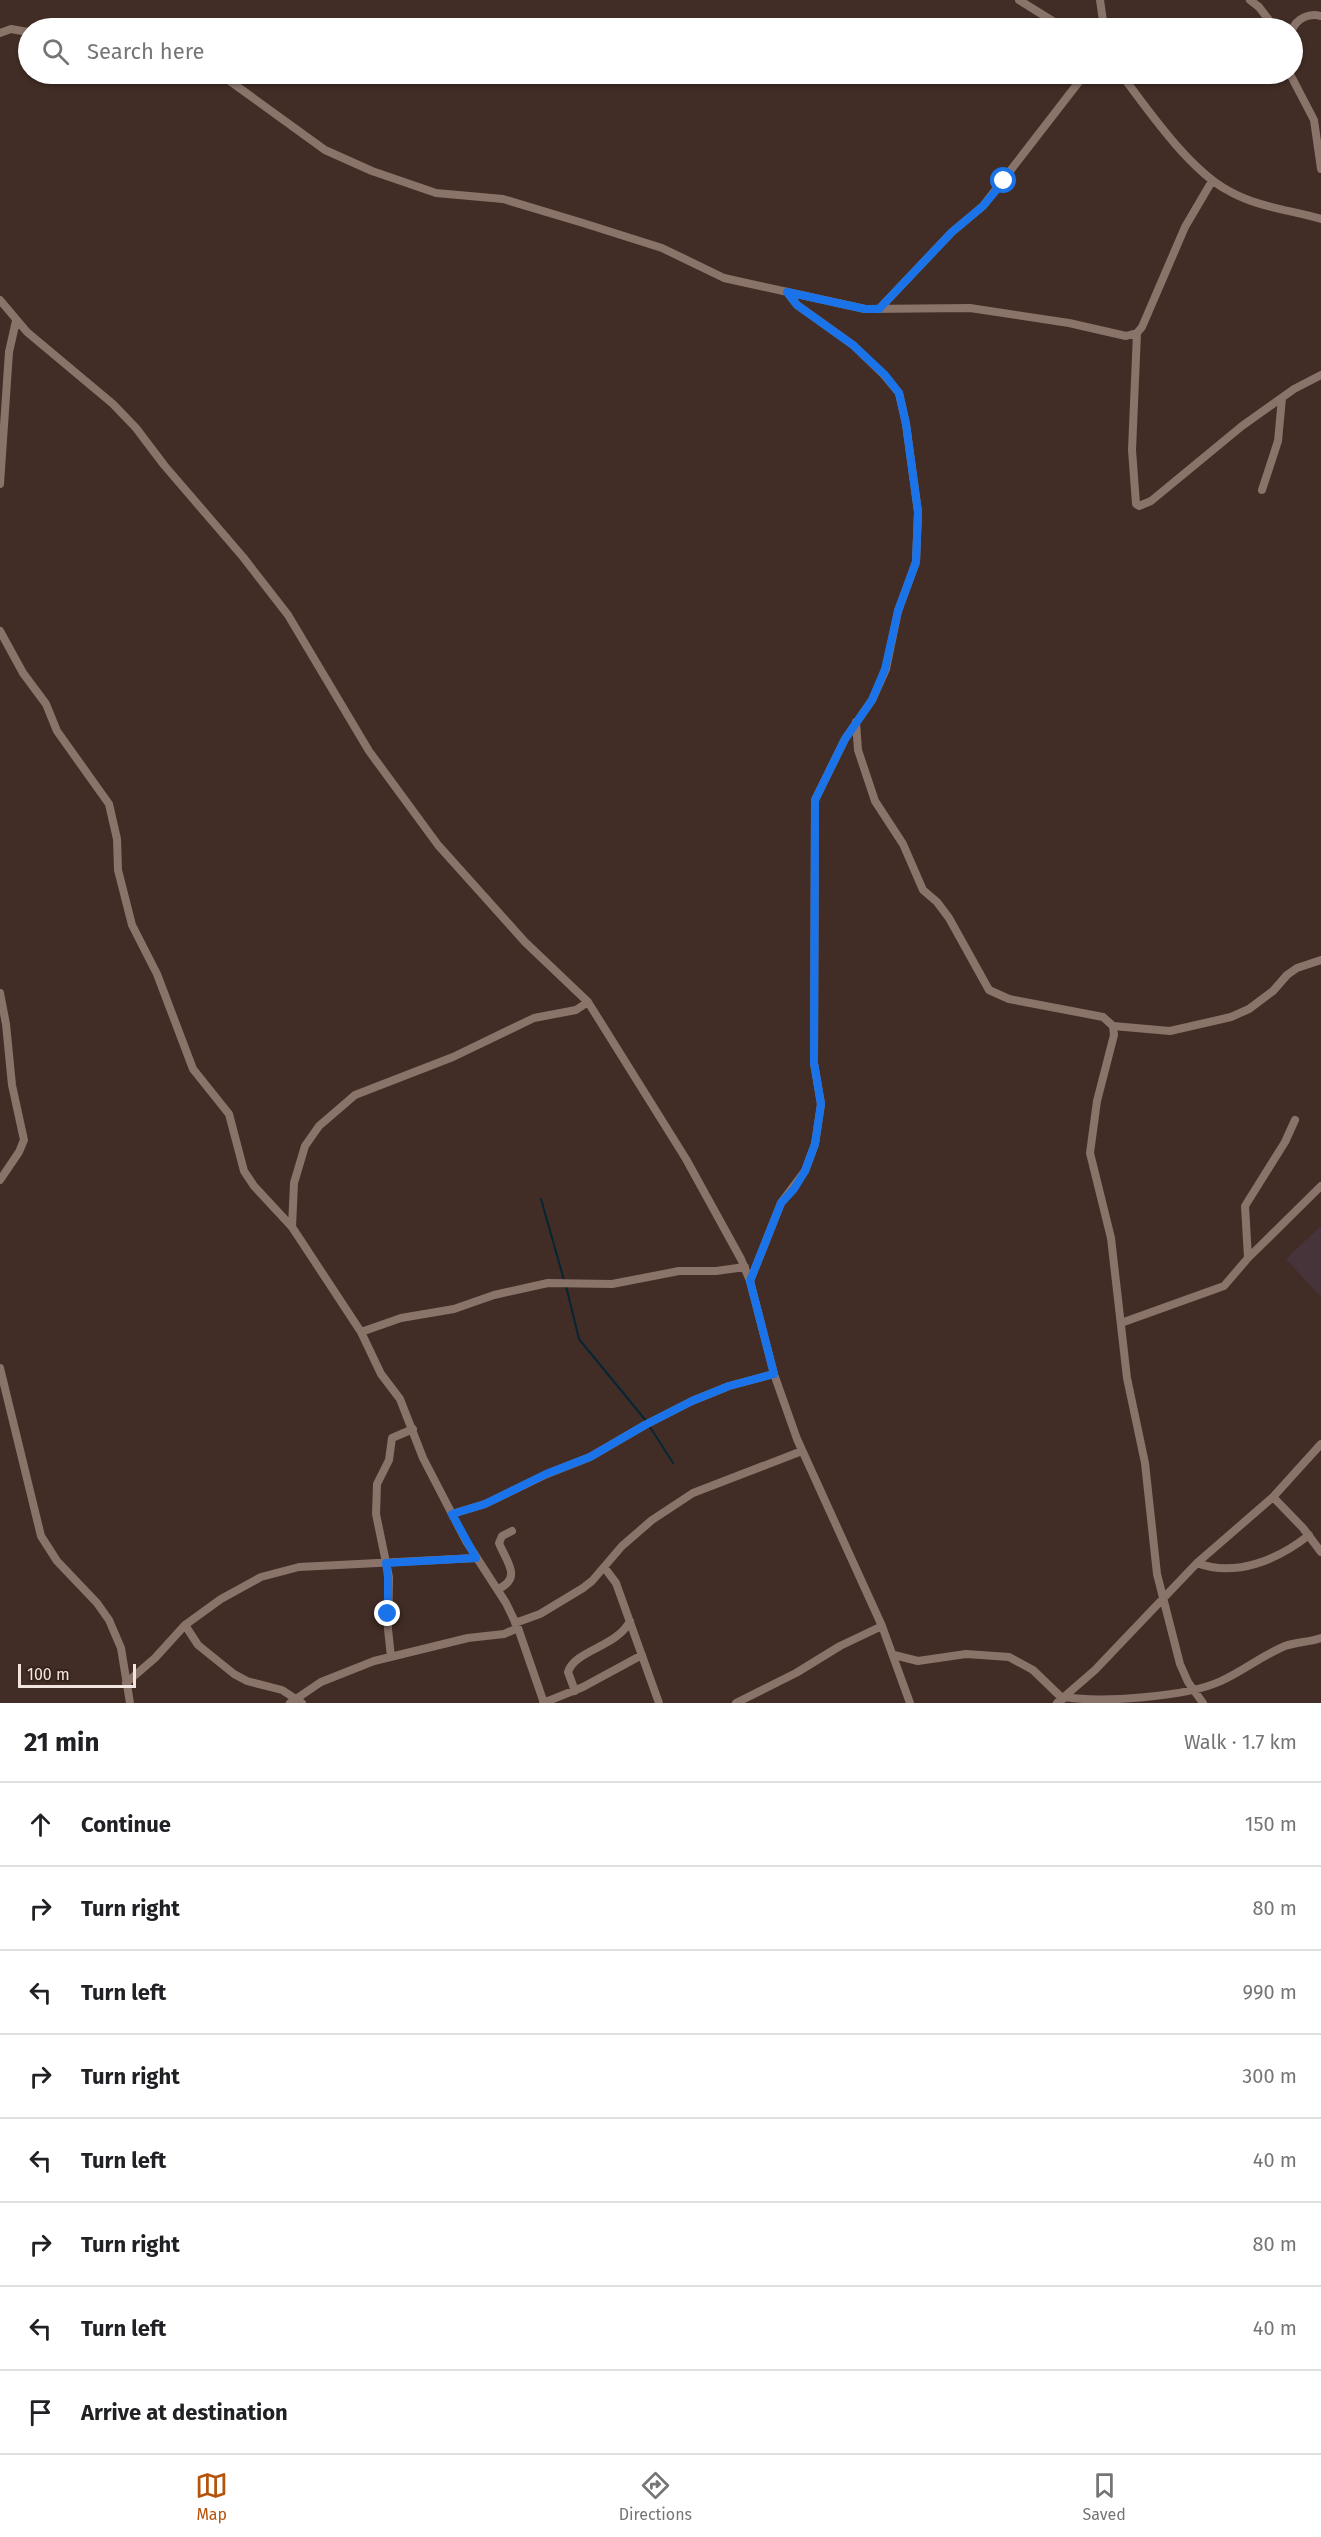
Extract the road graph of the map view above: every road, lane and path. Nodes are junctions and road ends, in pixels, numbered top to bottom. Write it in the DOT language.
graph roads {
  1 [pos="1019,0"];
  2 [pos="1100,0"];
  3 [pos="1250,0"];
  4 [pos="1321,16"];
  5 [pos="1048,18"];
  6 [pos="1103,18"];
  7 [pos="1267,18"];
  8 [pos="1303,18"];
  9 [pos="18,30"];
  10 [pos="0,33"];
  11 [pos="234,84"];
  12 [pos="1077,84"];
  13 [pos="1129,84"];
  14 [pos="1295,84"];
  15 [pos="1321,168"];
  16 [pos="1212,181"];
  17 [pos="1321,219"];
  18 [pos="787,292"];
  19 [pos="0,300"];
  20 [pos="879,309"];
  21 [pos="16,321"];
  22 [pos="1137,333"];
  23 [pos="1321,375"];
  24 [pos="1281,398"];
  25 [pos="0,484"];
  26 [pos="1262,490"];
  27 [pos="0,631"];
  28 [pos="856,722"];
  29 [pos="1321,960"];
  30 [pos="0,993"];
  31 [pos="588,1002"];
  32 [pos="1113,1026"];
  33 [pos="1295,1120"];
  34 [pos="0,1180"];
  35 [pos="1321,1186"];
  36 [pos="292,1227"];
  37 [pos="1248,1258"];
  38 [pos="745,1267"];
  39 [pos="750,1281"];
  40 [pos="1121,1323"];
  41 [pos="361,1332"];
  42 [pos="0,1368"];
  43 [pos="774,1374"];
  44 [pos="413,1429"];
  45 [pos="1321,1444"];
  46 [pos="802,1451"];
  47 [pos="1274,1497"];
  48 [pos="452,1514"];
  49 [pos="512,1531"];
  50 [pos="1309,1534"];
  51 [pos="1321,1552"];
  52 [pos="476,1558"];
  53 [pos="386,1563"];
  54 [pos="1197,1563"];
  55 [pos="604,1567"];
  56 [pos="498,1589"];
  57 [pos="1164,1598"];
  58 [pos="630,1621"];
  59 [pos="185,1625"];
  60 [pos="516,1626"];
  61 [pos="882,1626"];
  62 [pos="1317,1640"];
  63 [pos="1321,1648"];
  64 [pos="642,1655"];
  65 [pos="894,1655"];
  66 [pos="391,1657"];
  67 [pos="126,1683"];
  68 [pos="575,1691"];
  69 [pos="1197,1691"];
  70 [pos="1061,1701"];
  71 [pos="296,1702"];
  72 [pos="130,1703"];
  73 [pos="544,1703"];
  74 [pos="659,1703"];
  75 [pos="736,1703"];
  76 [pos="910,1703"];
  77 [pos="1203,1703"];
  1 -- 5 [label="street"];
  2 -- 6 [label="street"];
  3 -- 7 [label="street"];
  4 -- 8 [label="street"];
  9 -- 10 [label="street"];
  11 -- 18 [label="street"];
  12 -- 20 [label="street"];
  13 -- 16 [label="street"];
  14 -- 15 [label="street"];
  16 -- 17 [label="street"];
  16 -- 22 [label="street"];
  18 -- 20 [label="street"];
  18 -- 28 [label="street"];
  19 -- 21 [label="street"];
  20 -- 22 [label="street"];
  21 -- 25 [label="street"];
  21 -- 31 [label="street"];
  22 -- 24 [label="street"];
  23 -- 24 [label="street"];
  24 -- 26 [label="street"];
  27 -- 36 [label="street"];
  28 -- 32 [label="street"];
  28 -- 39 [label="street"];
  29 -- 32 [label="street"];
  30 -- 34 [label="street"];
  31 -- 36 [label="street"];
  31 -- 38 [label="street"];
  32 -- 40 [label="street"];
  33 -- 37 [label="street"];
  35 -- 37 [label="street"];
  36 -- 41 [label="street"];
  37 -- 40 [label="street"];
  38 -- 39 [label="street"];
  38 -- 41 [label="street"];
  39 -- 43 [label="street"];
  40 -- 57 [label="street"];
  41 -- 44 [label="street"];
  42 -- 67 [label="street"];
  43 -- 46 [label="street"];
  43 -- 48 [label="street"];
  44 -- 48 [label="street"];
  44 -- 53 [label="street"];
  45 -- 47 [label="street"];
  46 -- 55 [label="street"];
  46 -- 61 [label="street"];
  47 -- 50 [label="street"];
  47 -- 54 [label="street"];
  48 -- 52 [label="street"];
  49 -- 56 [label="street"];
  50 -- 51 [label="street"];
  50 -- 54 [label="street"];
  52 -- 53 [label="street"];
  52 -- 56 [label="street"];
  53 -- 59 [label="street"];
  53 -- 66 [label="street"];
  54 -- 57 [label="street"];
  55 -- 58 [label="street"];
  55 -- 60 [label="street"];
  56 -- 60 [label="street"];
  57 -- 69 [label="street"];
  57 -- 70 [label="street"];
  58 -- 64 [label="street"];
  58 -- 68 [label="street"];
  59 -- 67 [label="street"];
  59 -- 71 [label="street"];
  60 -- 66 [label="street"];
  60 -- 73 [label="street"];
  61 -- 65 [label="street"];
  61 -- 75 [label="street"];
  62 -- 63 [label="street"];
  62 -- 69 [label="street"];
  64 -- 68 [label="street"];
  64 -- 74 [label="street"];
  65 -- 70 [label="street"];
  65 -- 76 [label="street"];
  66 -- 71 [label="street"];
  67 -- 72 [label="street"];
  68 -- 73 [label="street"];
  69 -- 70 [label="street"];
  69 -- 77 [label="street"];
}
